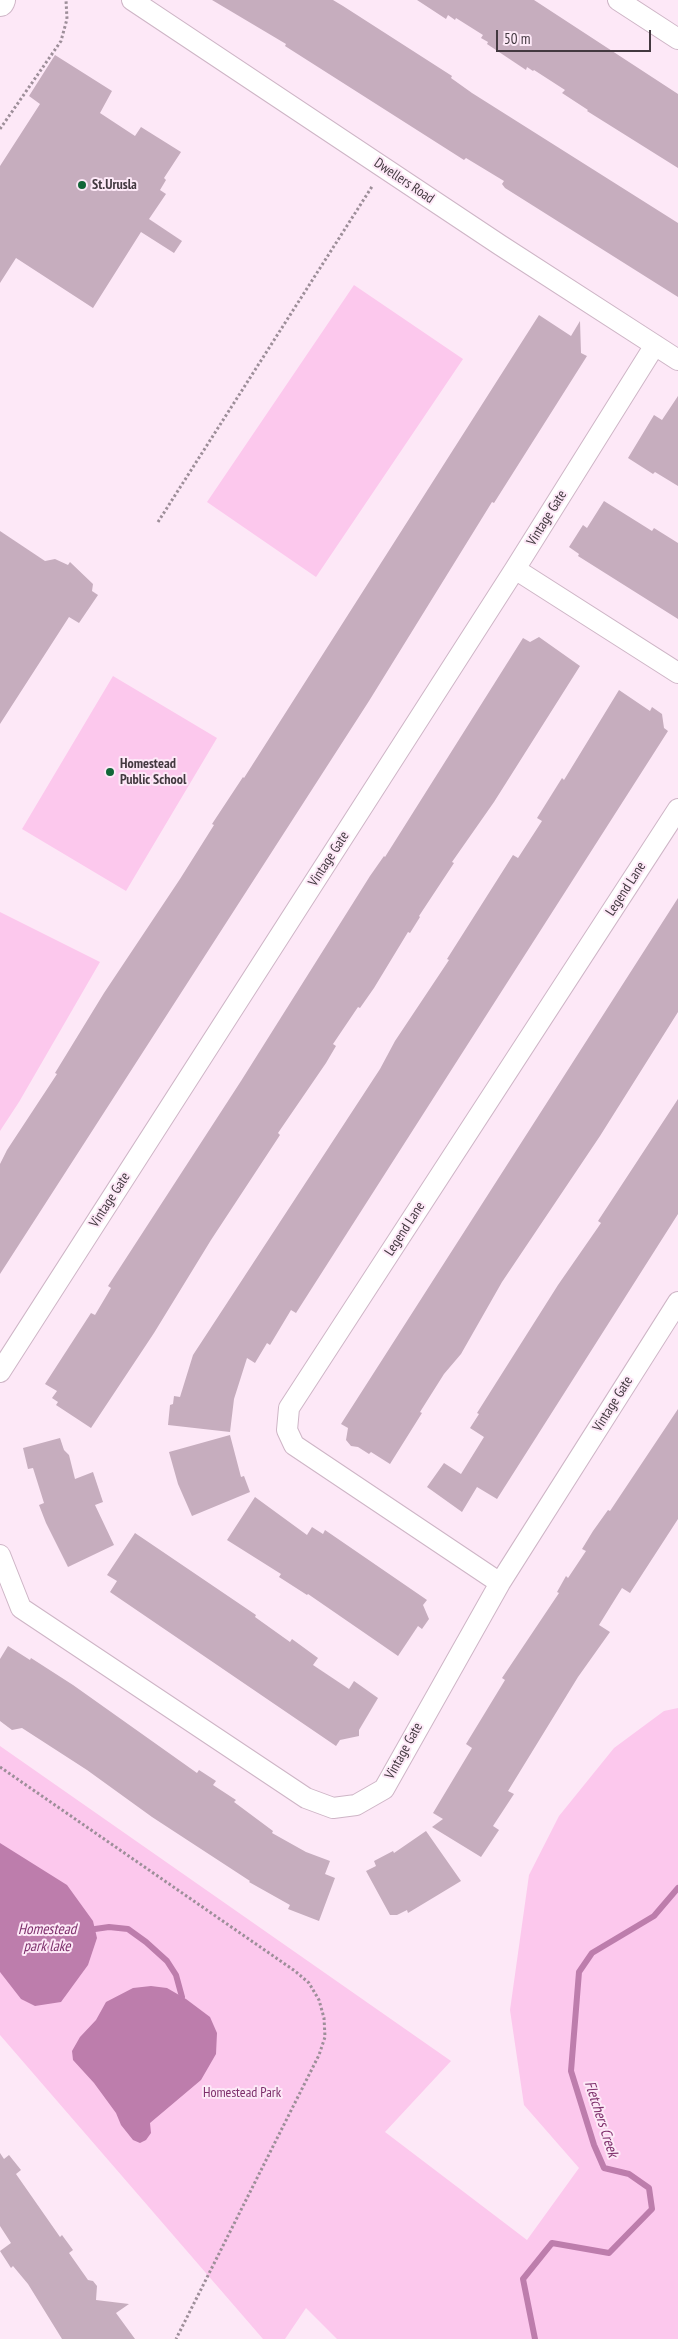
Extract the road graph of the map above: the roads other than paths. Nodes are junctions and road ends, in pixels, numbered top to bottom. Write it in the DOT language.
graph roads {
  1 [pos="132,0"];
  2 [pos="618,0"];
  3 [pos="678,39"];
  4 [pos="655,345"];
  5 [pos="678,360"];
  6 [pos="515,569"];
  7 [pos="678,674"];
  8 [pos="678,809"];
  9 [pos="678,1302"];
  10 [pos="0,1372"];
  11 [pos="0,1555"];
  12 [pos="500,1583"];
  1 -- 4 [label="street, Dwellers Road"];
  2 -- 3 [label="street"];
  4 -- 5 [label="street, Dwellers Road"];
  4 -- 6 [label="street, Vintage Gate"];
  6 -- 7 [label="street"];
  6 -- 10 [label="street, Vintage Gate"];
  8 -- 12 [label="street, Legend Lane"];
  9 -- 12 [label="street, Vintage Gate"];
  11 -- 12 [label="street, Vintage Gate"];
}
